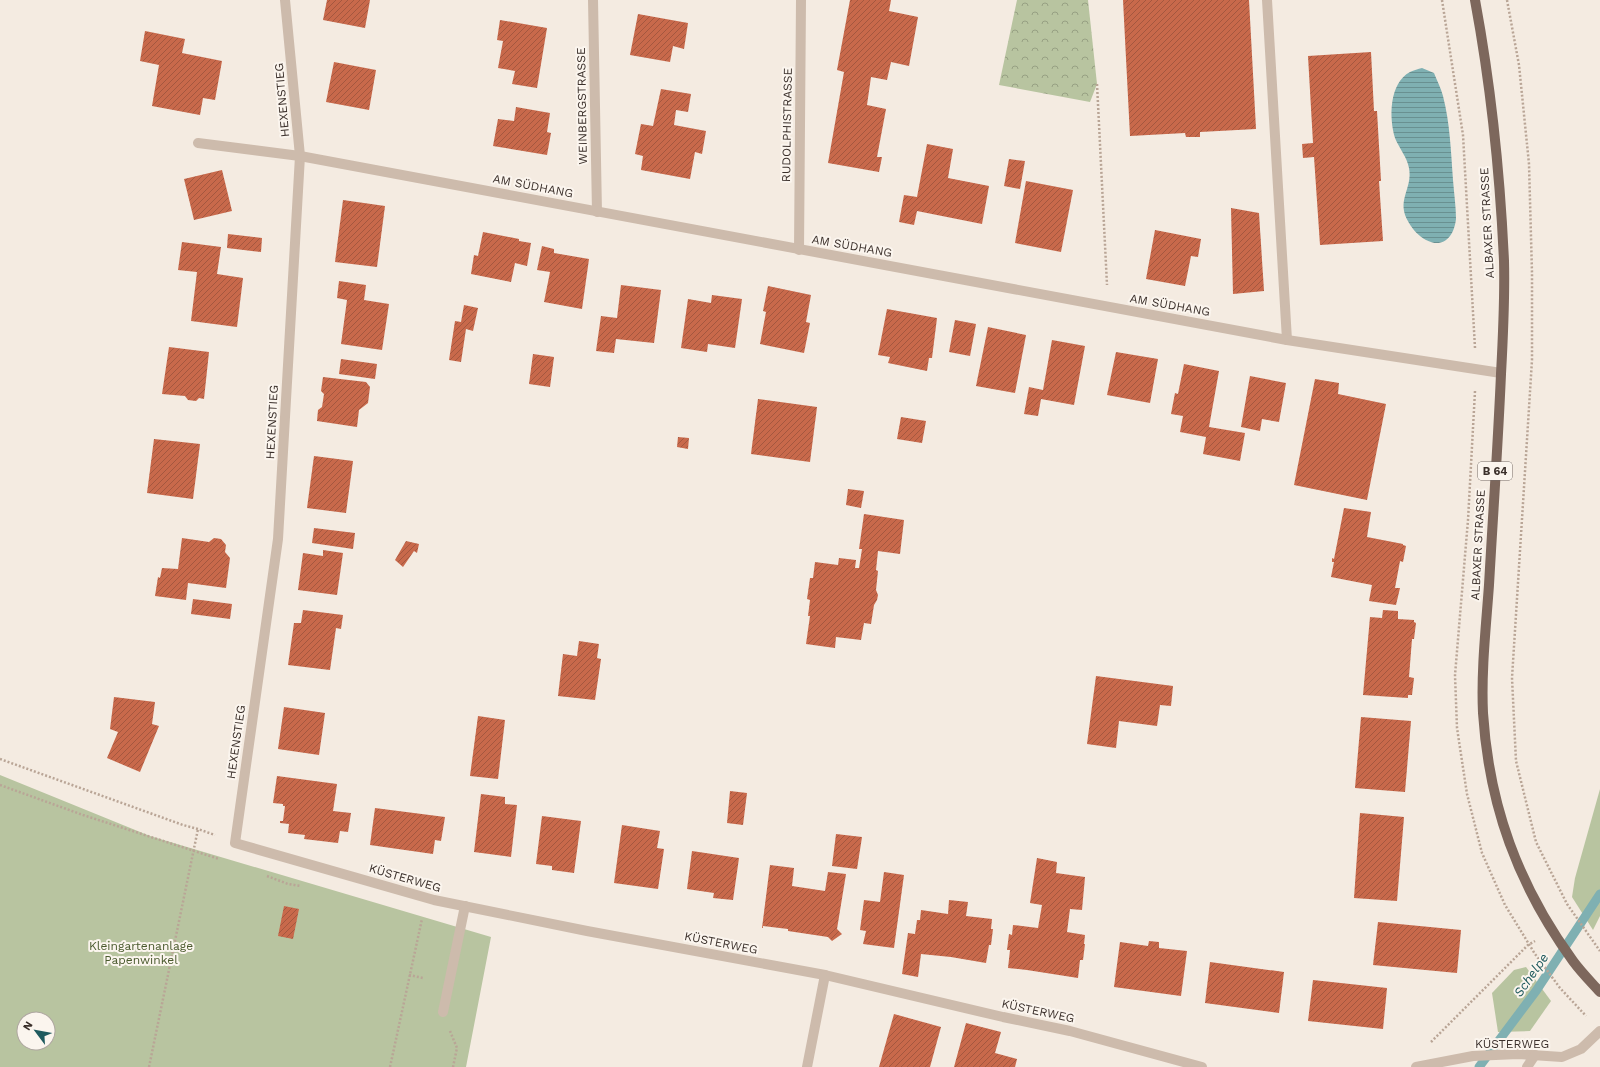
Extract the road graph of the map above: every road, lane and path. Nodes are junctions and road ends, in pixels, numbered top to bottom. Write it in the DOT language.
graph roads {
  1 [pos="285,0"];
  2 [pos="593,0"];
  3 [pos="801,0"];
  4 [pos="1267,0"];
  5 [pos="1442,0"];
  6 [pos="1476,0"];
  7 [pos="1507,0"];
  8 [pos="1097,84"];
  9 [pos="198,143"];
  10 [pos="300,156"];
  11 [pos="597,212"];
  12 [pos="798,250"];
  13 [pos="1109,307"];
  14 [pos="1287,340"];
  15 [pos="1476,370"];
  16 [pos="1501,373"];
  17 [pos="0,759"];
  18 [pos="0,785"];
  19 [pos="198,828"];
  20 [pos="235,843"];
  21 [pos="194,851"];
  22 [pos="224,860"];
  23 [pos="260,874"];
  24 [pos="303,886"];
  25 [pos="434,900"];
  26 [pos="465,906"];
  27 [pos="1528,945"];
  28 [pos="1600,951"];
  29 [pos="410,975"];
  30 [pos="825,975"];
  31 [pos="422,978"];
  32 [pos="1600,992"];
  33 [pos="442,1012"];
  34 [pos="1600,1031"];
  35 [pos="1427,1046"];
  36 [pos="1535,1055"];
  37 [pos="149,1067"];
  38 [pos="390,1067"];
  39 [pos="453,1067"];
  40 [pos="807,1067"];
  41 [pos="1202,1067"];
  42 [pos="1416,1067"];
  43 [pos="1527,1067"];
  1 -- 10 [label="street, HEXENSTIEG"];
  2 -- 11 [label="street, WEINBERGSTRASSE"];
  3 -- 12 [label="street, RUDOLPHISTRASSE"];
  4 -- 14 [label="street"];
  5 -- 15 [label="path"];
  6 -- 16 [label="main road, ALBAXER STRASSE / B 64"];
  7 -- 28 [label="path"];
  8 -- 13 [label="path"];
  9 -- 10 [label="street, AM SÜDHANG"];
  10 -- 11 [label="street, AM SÜDHANG"];
  10 -- 20 [label="street, HEXENSTIEG"];
  11 -- 12 [label="street, AM SÜDHANG"];
  12 -- 13 [label="street, AM SÜDHANG"];
  13 -- 14 [label="street, AM SÜDHANG"];
  14 -- 15 [label="street, AM SÜDHANG"];
  15 -- 16 [label="street, AM SÜDHANG"];
  15 -- 27 [label="path"];
  16 -- 32 [label="main road, ALBAXER STRASSE / B 64"];
  17 -- 19 [label="path"];
  18 -- 21 [label="path"];
  19 -- 20 [label="path"];
  19 -- 21 [label="path"];
  20 -- 25 [label="street, KÜSTERWEG"];
  21 -- 22 [label="path"];
  21 -- 37 [label="path"];
  23 -- 24 [label="path"];
  25 -- 26 [label="street, KÜSTERWEG"];
  25 -- 29 [label="path"];
  26 -- 30 [label="street, KÜSTERWEG"];
  26 -- 33 [label="street"];
  27 -- 34 [label="path"];
  27 -- 35 [label="path"];
  29 -- 31 [label="path"];
  29 -- 38 [label="path"];
  30 -- 40 [label="street"];
  30 -- 41 [label="street, KÜSTERWEG"];
  33 -- 39 [label="path"];
  34 -- 36 [label="street, KÜSTERWEG"];
  36 -- 42 [label="street, KÜSTERWEG"];
  36 -- 43 [label="street"];
}
